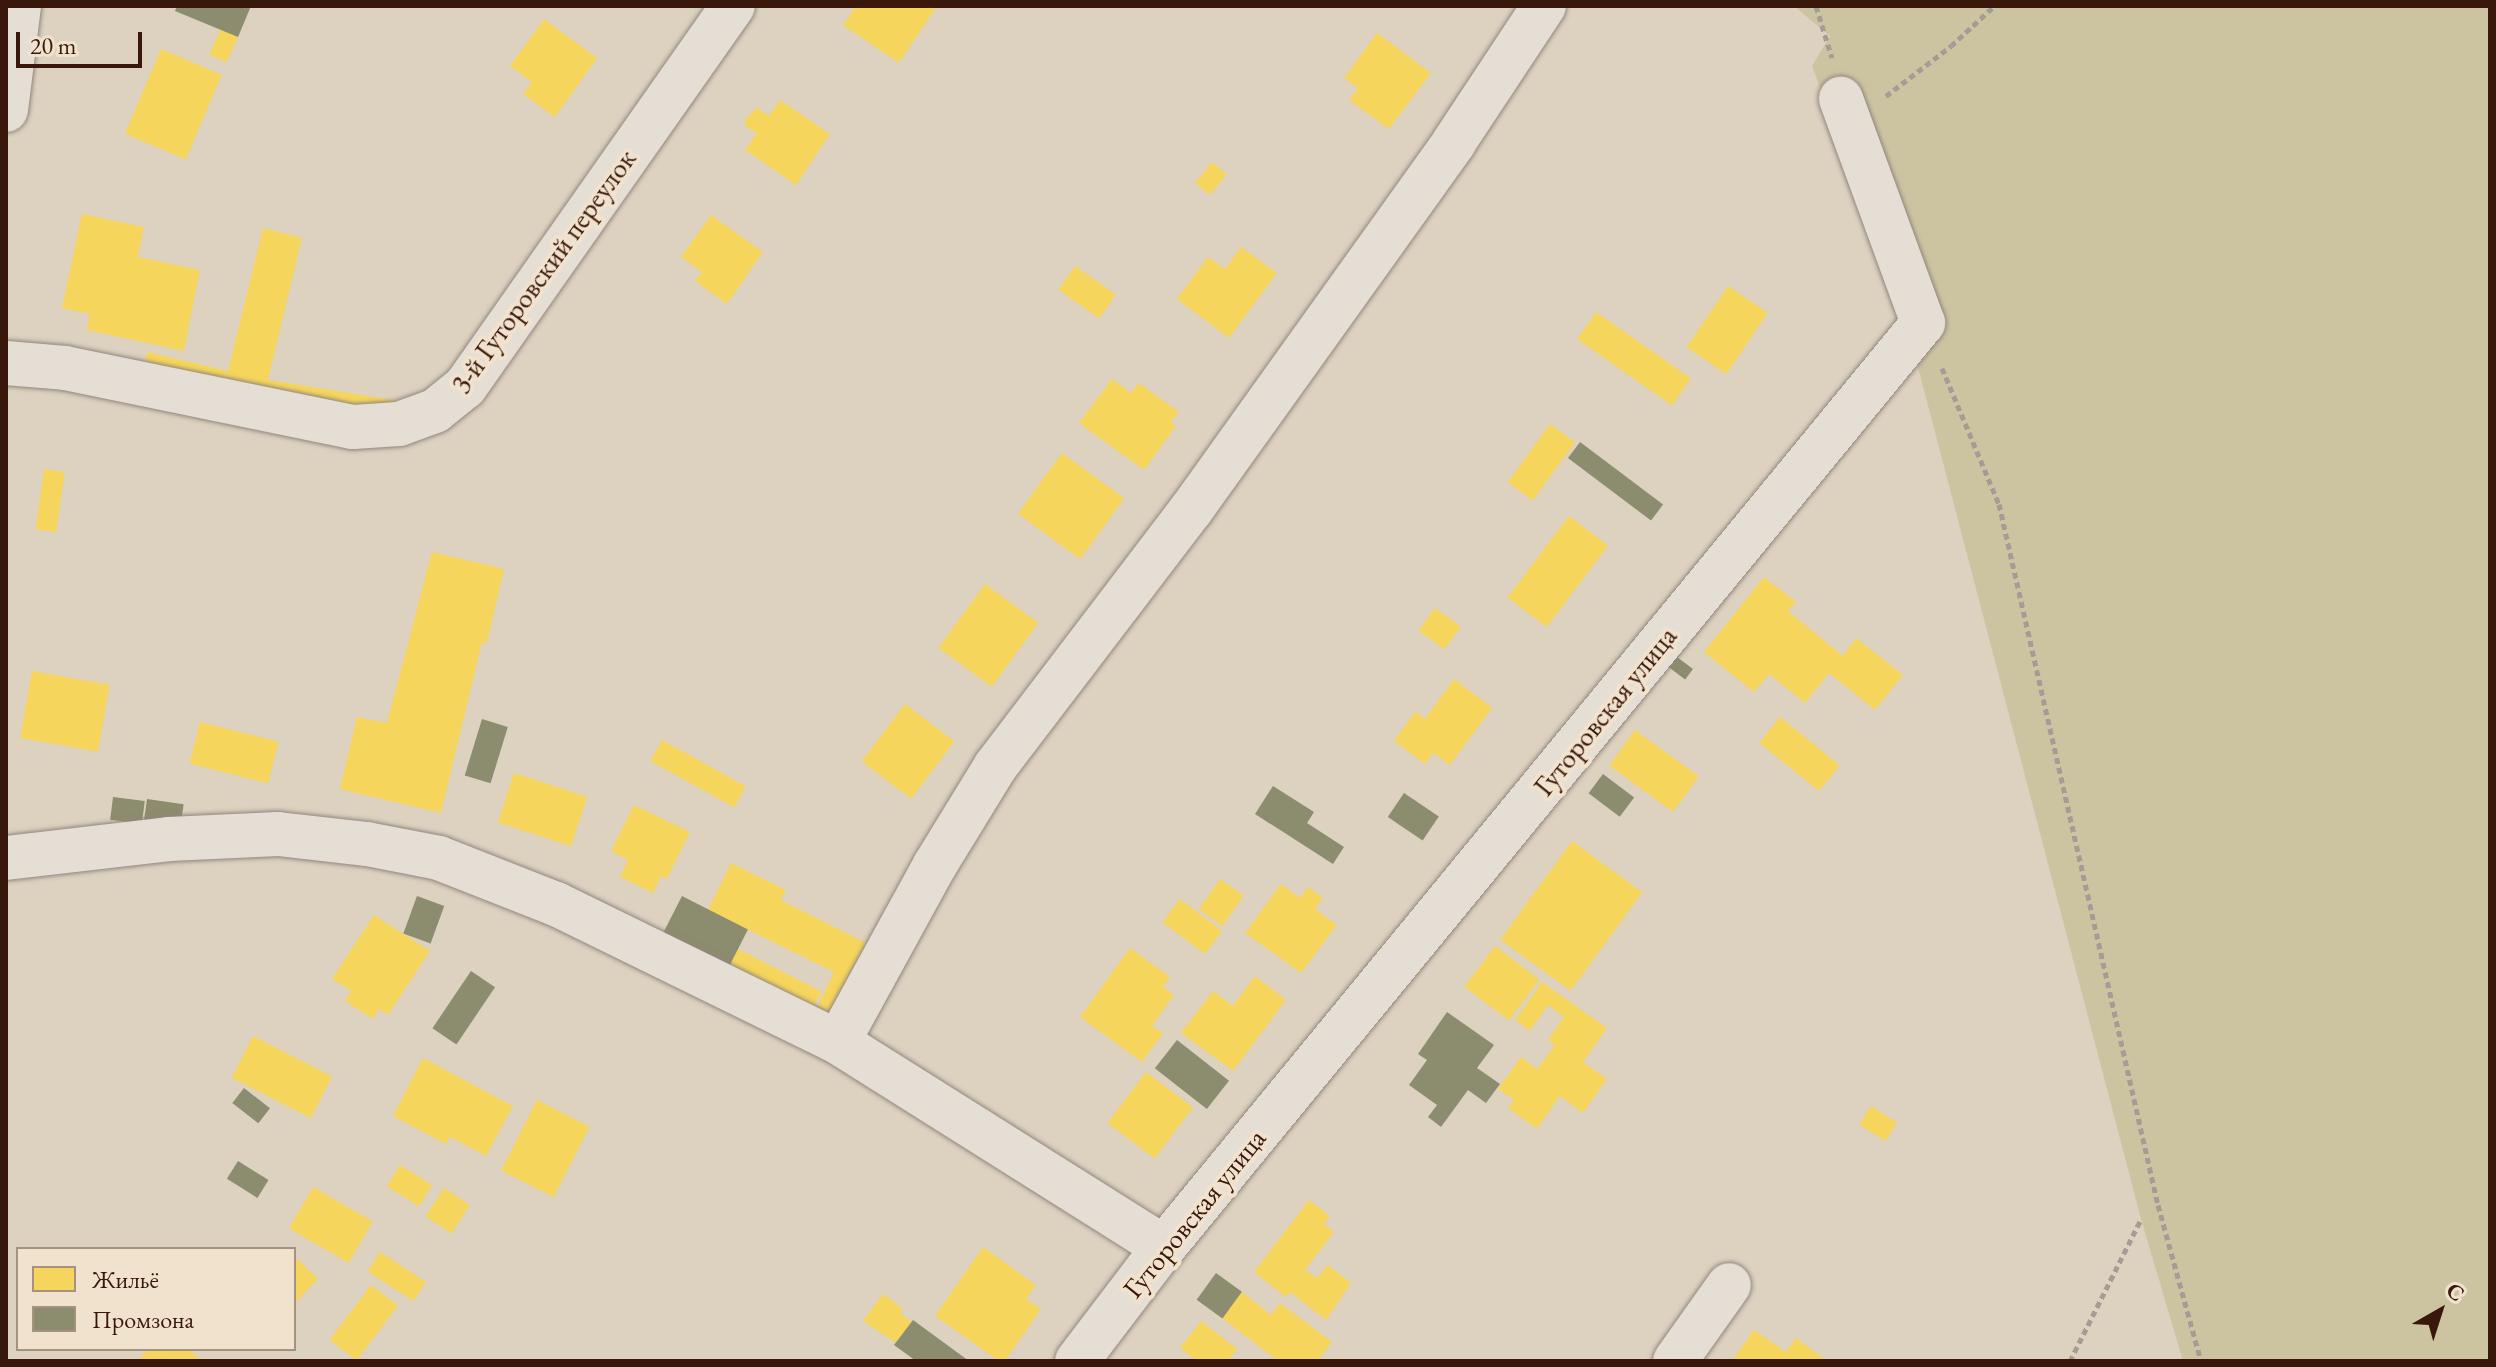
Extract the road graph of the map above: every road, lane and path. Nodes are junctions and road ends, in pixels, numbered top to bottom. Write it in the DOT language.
graph roads {
  1 [pos="19,6"];
  2 [pos="733,6"];
  3 [pos="1544,6"];
  4 [pos="1816,6"];
  5 [pos="1994,6"];
  6 [pos="1841,99"];
  7 [pos="6,110"];
  8 [pos="1923,323"];
  9 [pos="6,363"];
  10 [pos="6,858"];
  11 [pos="838,1042"];
  12 [pos="2141,1219"];
  13 [pos="1164,1247"];
  14 [pos="1729,1285"];
  15 [pos="1077,1361"];
  16 [pos="1675,1361"];
  17 [pos="2070,1361"];
  18 [pos="2201,1361"];
  1 -- 7 [label="street"];
  2 -- 9 [label="street, 3-й Гуторовский переулок"];
  3 -- 11 [label="street"];
  4 -- 6 [label="path"];
  5 -- 6 [label="path"];
  6 -- 8 [label="street"];
  8 -- 13 [label="street, Гуторовская улица"];
  8 -- 18 [label="path"];
  10 -- 11 [label="street"];
  11 -- 13 [label="street"];
  12 -- 17 [label="path"];
  13 -- 15 [label="street, Гуторовская улица"];
  14 -- 16 [label="street"];
}
